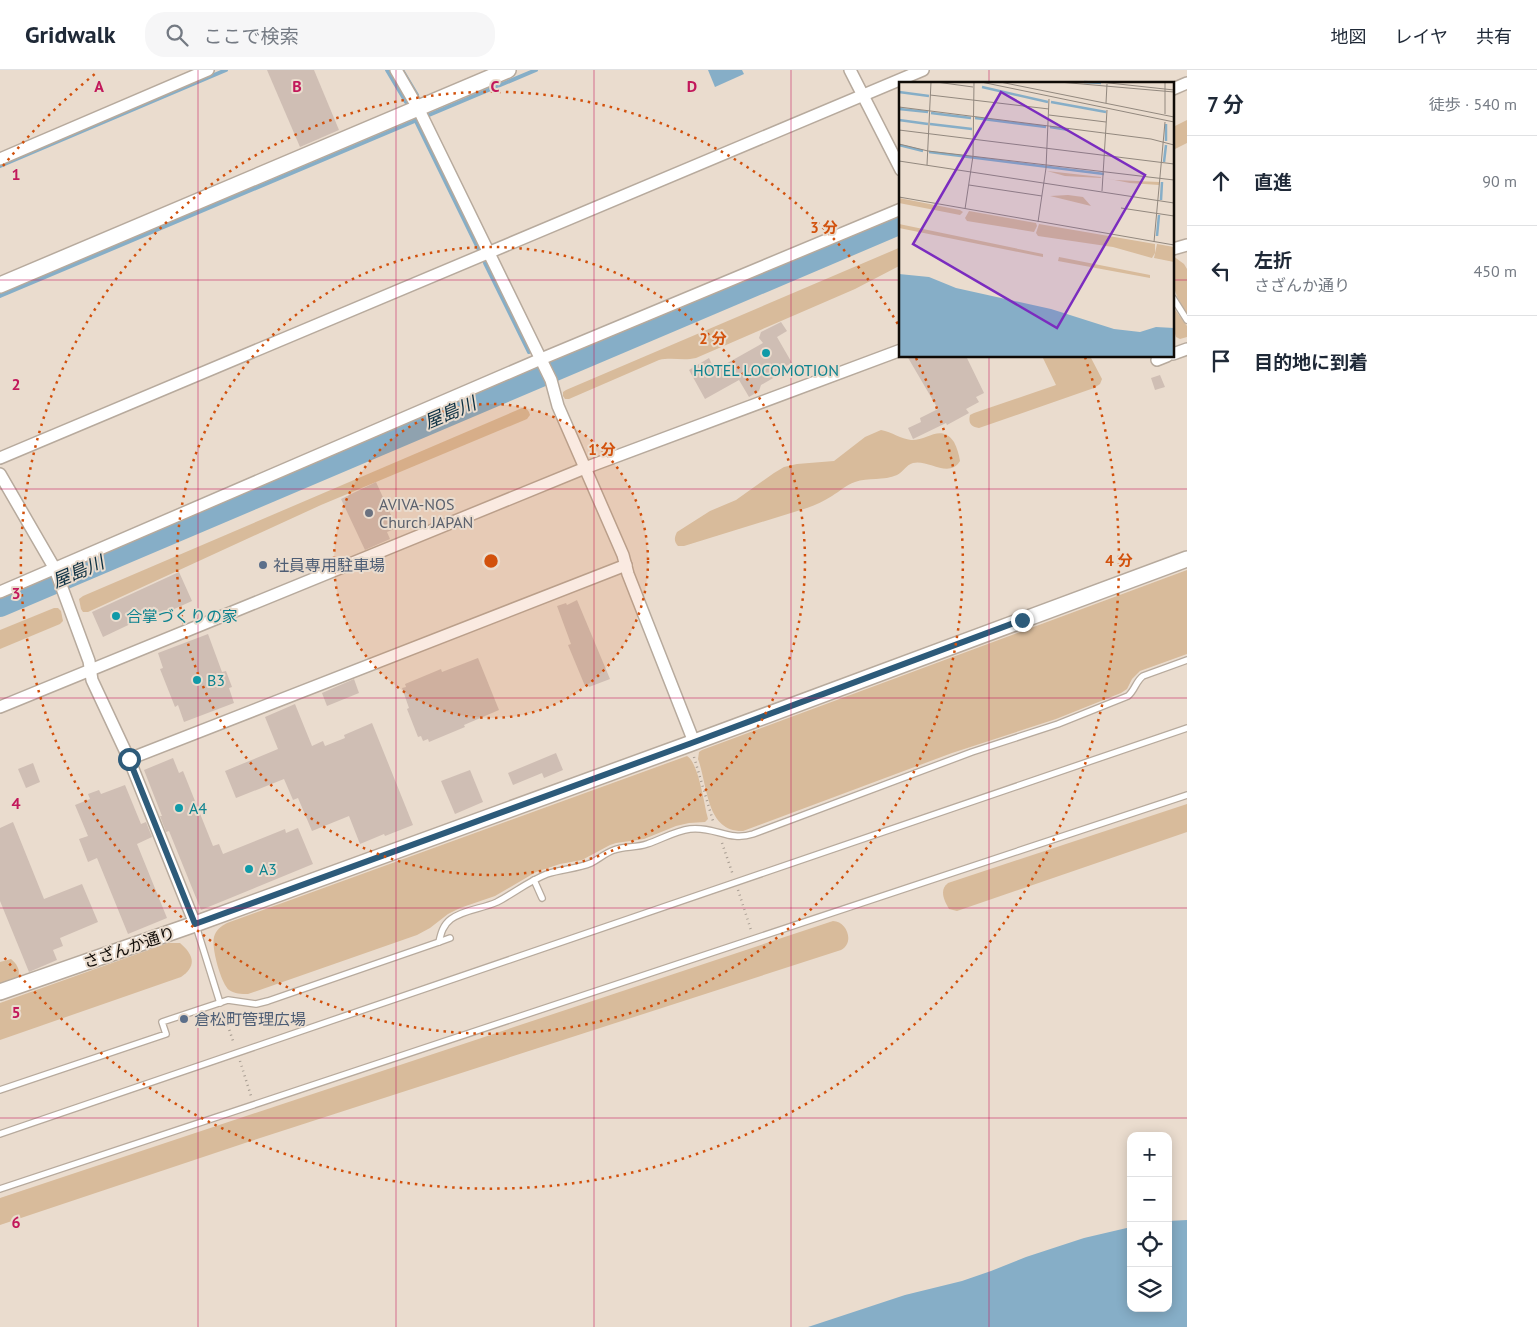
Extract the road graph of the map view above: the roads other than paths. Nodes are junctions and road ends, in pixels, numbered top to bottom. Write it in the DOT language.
graph roads {
  1 [pos="208,70"];
  2 [pos="396,70"];
  3 [pos="508,70"];
  4 [pos="850,70"];
  5 [pos="922,70"];
  6 [pos="1187,82"];
  7 [pos="1174,88"];
  8 [pos="863,95"];
  9 [pos="418,108"];
  10 [pos="0,159"];
  11 [pos="899,166"];
  12 [pos="899,210"];
  13 [pos="1187,244"];
  14 [pos="1174,250"];
  15 [pos="489,252"];
  16 [pos="0,285"];
  17 [pos="1174,300"];
  18 [pos="1187,320"];
  19 [pos="899,351"];
  20 [pos="542,362"];
  21 [pos="0,458"];
  22 [pos="585,468"];
  23 [pos="0,474"];
  24 [pos="1187,559"];
  25 [pos="626,564"];
  26 [pos="56,570"];
  27 [pos="0,592"];
  28 [pos="1187,660"];
  29 [pos="90,670"];
  30 [pos="0,708"];
  31 [pos="1187,728"];
  32 [pos="693,748"];
  33 [pos="129,759"];
  34 [pos="1187,795"];
  35 [pos="534,880"];
  36 [pos="542,898"];
  37 [pos="195,924"];
  38 [pos="450,938"];
  39 [pos="439,942"];
  40 [pos="0,992"];
  41 [pos="220,1003"];
  42 [pos="0,1090"];
  43 [pos="0,1134"];
  44 [pos="0,1189"];
  1 -- 10 [label="street"];
  2 -- 9 [label="street"];
  3 -- 9 [label="street"];
  4 -- 8 [label="street"];
  5 -- 8 [label="street"];
  6 -- 7 [label="street"];
  8 -- 11 [label="street"];
  8 -- 15 [label="street"];
  9 -- 15 [label="street"];
  9 -- 16 [label="street"];
  12 -- 20 [label="street"];
  13 -- 14 [label="street"];
  15 -- 20 [label="street"];
  15 -- 21 [label="street"];
  17 -- 18 [label="lane"];
  19 -- 22 [label="street"];
  20 -- 22 [label="street"];
  20 -- 26 [label="street"];
  22 -- 25 [label="street"];
  22 -- 29 [label="street"];
  23 -- 26 [label="street"];
  24 -- 32 [label="street, さざんか通り"];
  25 -- 32 [label="street"];
  25 -- 33 [label="street"];
  26 -- 27 [label="street"];
  26 -- 29 [label="street"];
  28 -- 35 [label="lane"];
  29 -- 30 [label="street"];
  29 -- 33 [label="street"];
  31 -- 43 [label="lane"];
  32 -- 37 [label="street, さざんか通り"];
  33 -- 37 [label="street"];
  34 -- 44 [label="lane"];
  35 -- 36 [label="lane"];
  35 -- 39 [label="lane"];
  37 -- 40 [label="street, さざんか通り"];
  37 -- 41 [label="lane"];
  38 -- 39 [label="lane"];
  39 -- 41 [label="lane"];
  41 -- 42 [label="lane"];
}
